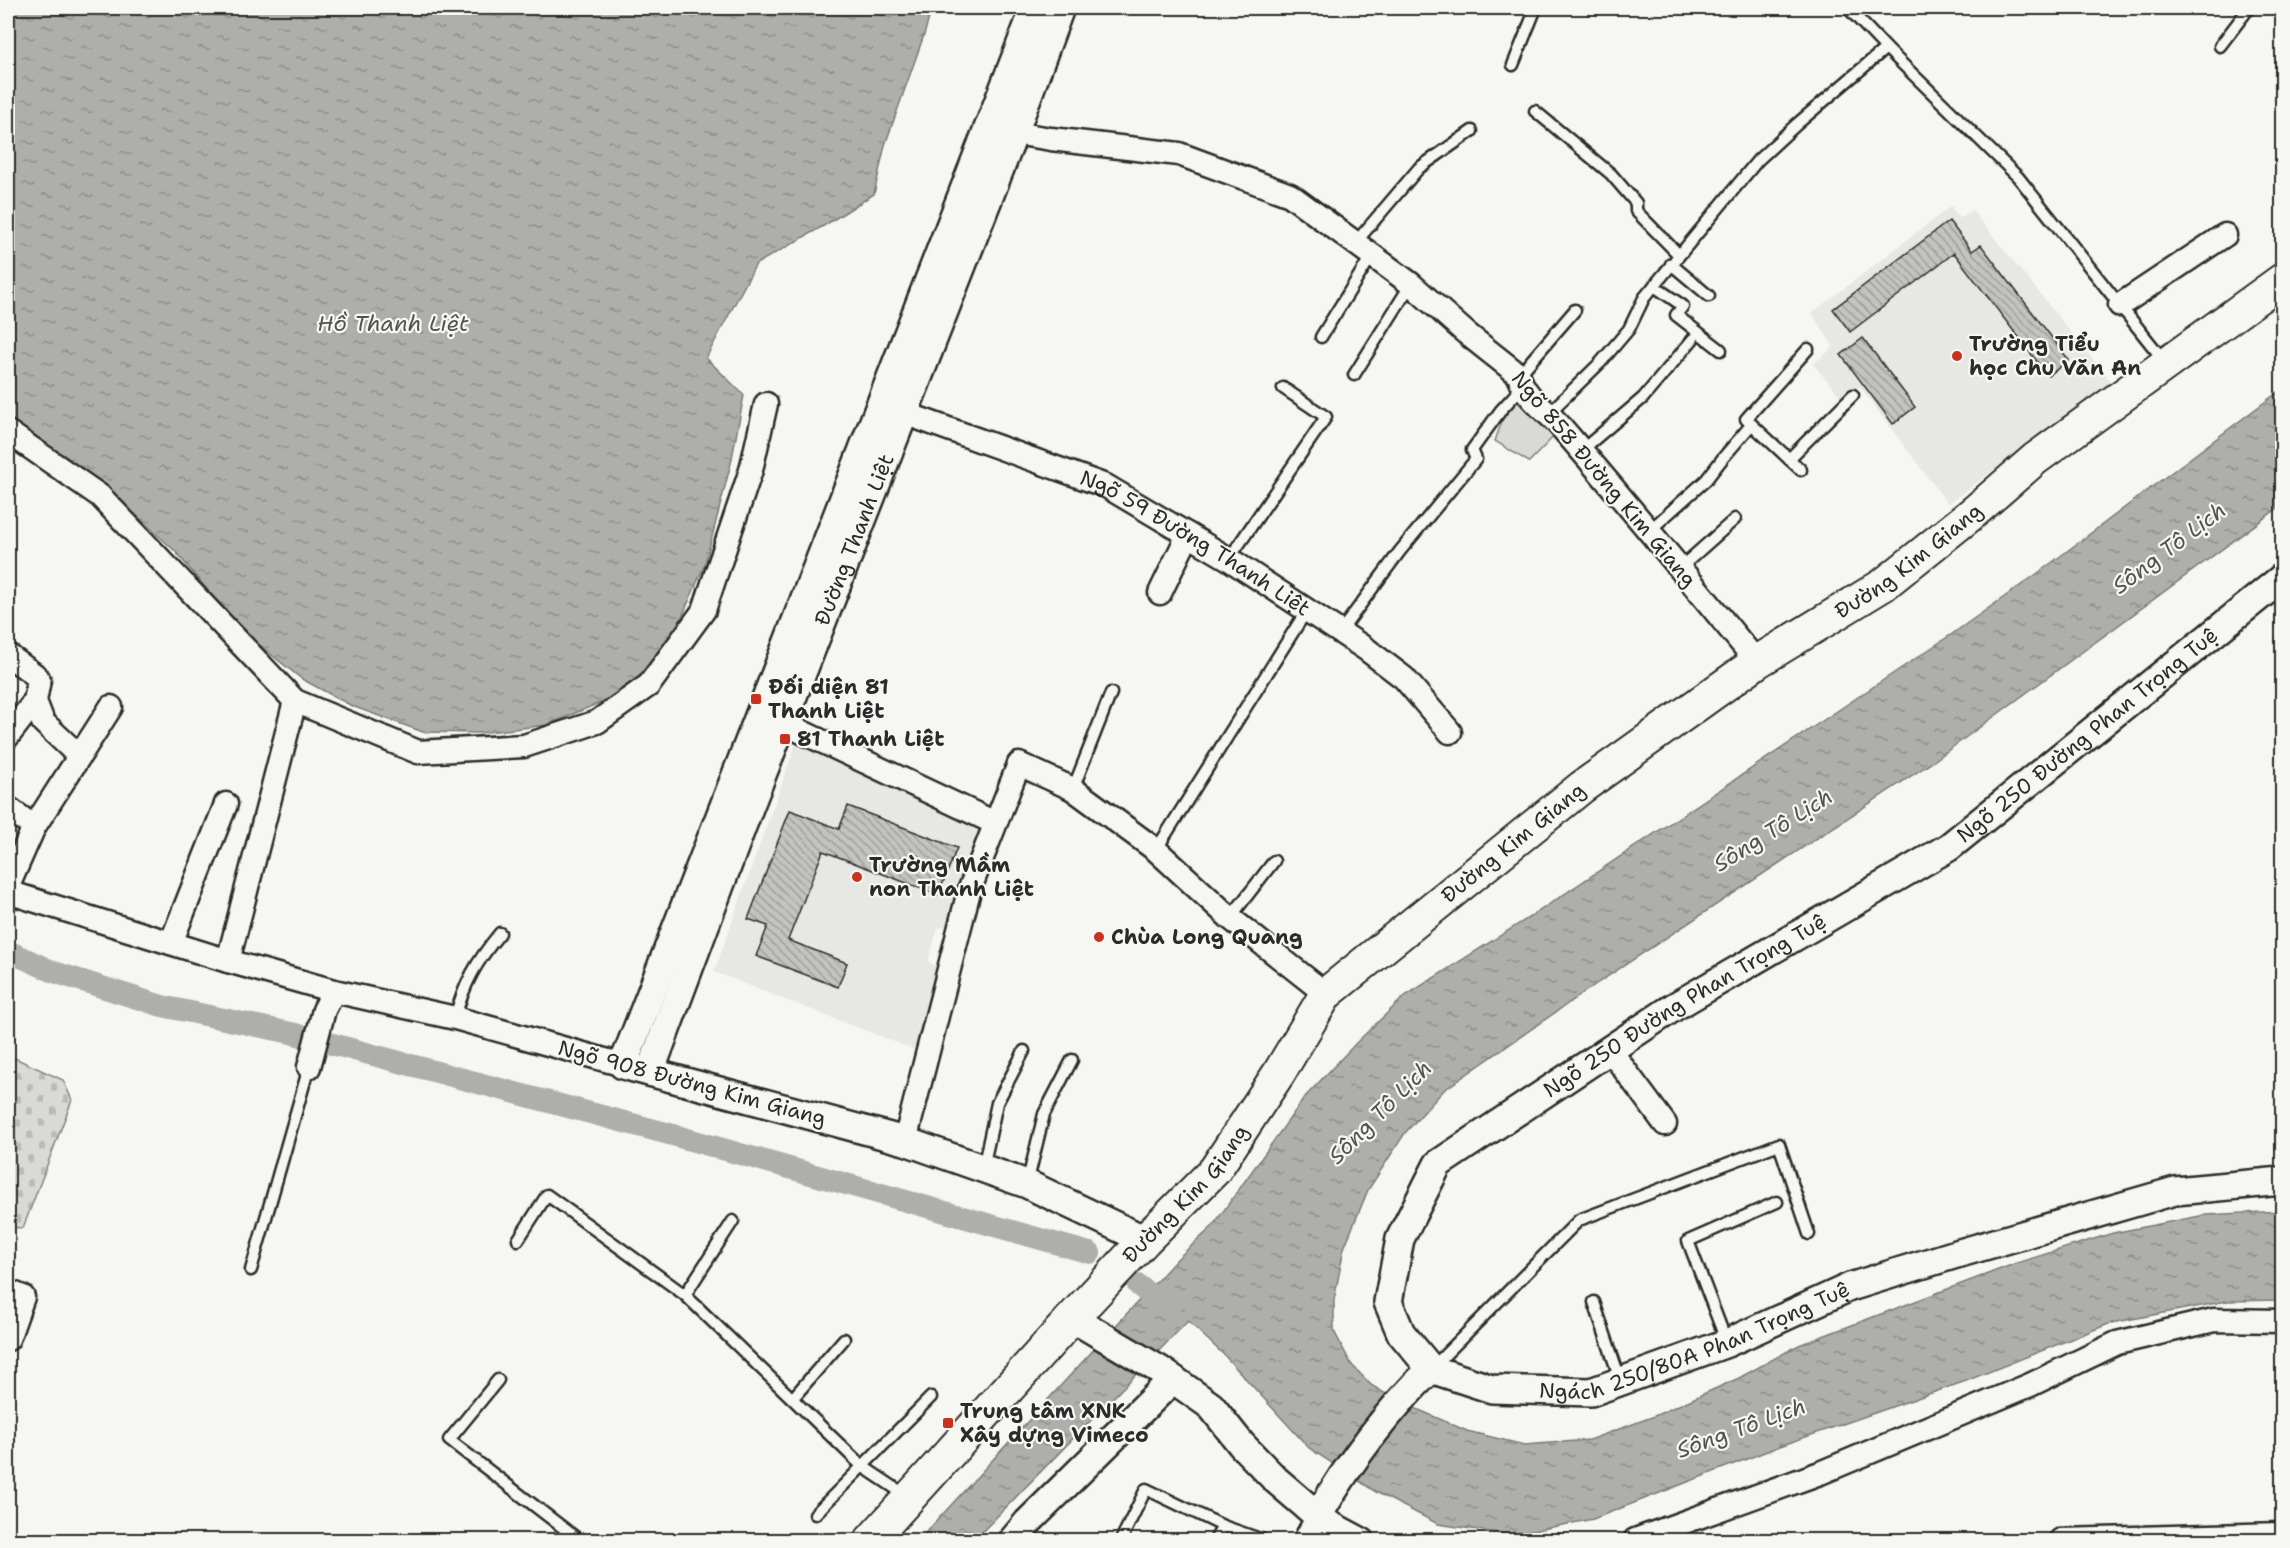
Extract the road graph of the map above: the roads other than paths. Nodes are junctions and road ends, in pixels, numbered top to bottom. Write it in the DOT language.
graph roads {
  1 [pos="1035,8"];
  2 [pos="1060,8"];
  3 [pos="1536,8"];
  4 [pos="1848,8"];
  5 [pos="2249,8"];
  6 [pos="2220,46"];
  7 [pos="1886,48"];
  8 [pos="1513,65"];
  9 [pos="1535,111"];
  10 [pos="1472,131"];
  11 [pos="1014,133"];
  12 [pos="2225,235"];
  13 [pos="1364,248"];
  14 [pos="1679,255"];
  15 [pos="1671,264"];
  16 [pos="2283,280"];
  17 [pos="1411,284"];
  18 [pos="1654,286"];
  19 [pos="1709,296"];
  20 [pos="2120,305"];
  21 [pos="1575,310"];
  22 [pos="1321,337"];
  23 [pos="1693,339"];
  24 [pos="1808,349"];
  25 [pos="1721,350"];
  26 [pos="2167,365"];
  27 [pos="1354,375"];
  28 [pos="1520,381"];
  29 [pos="1283,388"];
  30 [pos="1853,395"];
  31 [pos="766,404"];
  32 [pos="904,413"];
  33 [pos="1549,413"];
  34 [pos="1751,425"];
  35 [pos="8,432"];
  36 [pos="1582,450"];
  37 [pos="1789,459"];
  38 [pos="1801,470"];
  39 [pos="1735,519"];
  40 [pos="1650,530"];
  41 [pos="1188,535"];
  42 [pos="1229,559"];
  43 [pos="1680,568"];
  44 [pos="2283,578"];
  45 [pos="1160,593"];
  46 [pos="1307,609"];
  47 [pos="1341,631"];
  48 [pos="8,654"];
  49 [pos="1757,662"];
  50 [pos="1111,693"];
  51 [pos="35,701"];
  52 [pos="296,701"];
  53 [pos="111,707"];
  54 [pos="783,723"];
  55 [pos="1450,732"];
  56 [pos="8,736"];
  57 [pos="79,756"];
  58 [pos="1073,789"];
  59 [pos="226,804"];
  60 [pos="8,808"];
  61 [pos="995,823"];
  62 [pos="34,828"];
  63 [pos="1156,850"];
  64 [pos="1274,861"];
  65 [pos="8,886"];
  66 [pos="8,892"];
  67 [pos="1230,918"];
  68 [pos="500,933"];
  69 [pos="171,943"];
  70 [pos="228,961"];
  71 [pos="1326,994"];
  72 [pos="329,1000"];
  73 [pos="455,1018"];
  74 [pos="1610,1050"];
  75 [pos="1024,1051"];
  76 [pos="1072,1060"];
  77 [pos="623,1065"];
  78 [pos="309,1067"];
  79 [pos="650,1072"];
  80 [pos="1665,1124"];
  81 [pos="905,1141"];
  82 [pos="983,1168"];
  83 [pos="2283,1181"];
  84 [pos="1027,1184"];
  85 [pos="1777,1202"];
  86 [pos="733,1221"];
  87 [pos="1809,1234"];
  88 [pos="518,1240"];
  89 [pos="1145,1240"];
  90 [pos="251,1270"];
  91 [pos="8,1291"];
  92 [pos="685,1295"];
  93 [pos="1594,1302"];
  94 [pos="1072,1318"];
  95 [pos="2283,1321"];
  96 [pos="844,1339"];
  97 [pos="8,1340"];
  98 [pos="1728,1343"];
  99 [pos="1431,1369"];
  100 [pos="1166,1375"];
  101 [pos="498,1380"];
  102 [pos="1621,1382"];
  103 [pos="931,1397"];
  104 [pos="793,1398"];
  105 [pos="862,1466"];
  106 [pos="910,1498"];
  107 [pos="815,1514"];
  108 [pos="1318,1516"];
  109 [pos="1223,1526"];
  110 [pos="2283,1534"];
  111 [pos="579,1540"];
  112 [pos="871,1540"];
  113 [pos="1013,1540"];
  114 [pos="1121,1540"];
  115 [pos="1215,1540"];
  116 [pos="1263,1540"];
  117 [pos="1305,1540"];
  118 [pos="1363,1540"];
  119 [pos="1635,1540"];
  120 [pos="2061,1540"];
  1 -- 77 [label="street, Đường Thanh Liệt"];
  2 -- 11 [label="street, Đường Thanh Liệt"];
  3 -- 8 [label="lane"];
  4 -- 7 [label="lane"];
  5 -- 6 [label="lane"];
  7 -- 14 [label="lane"];
  7 -- 20 [label="lane"];
  9 -- 14 [label="lane"];
  10 -- 13 [label="lane"];
  11 -- 13 [label="street, Ngõ 858 Đường Kim Giang"];
  11 -- 32 [label="street, Đường Thanh Liệt"];
  12 -- 20 [label="street"];
  13 -- 17 [label="street, Ngõ 858 Đường Kim Giang"];
  13 -- 22 [label="lane"];
  14 -- 15 [label="lane"];
  15 -- 18 [label="lane"];
  15 -- 19 [label="lane"];
  16 -- 26 [label="main road, Đường Kim Giang"];
  17 -- 27 [label="lane"];
  17 -- 28 [label="street, Ngõ 858 Đường Kim Giang"];
  18 -- 25 [label="lane"];
  18 -- 33 [label="lane"];
  20 -- 26 [label="lane"];
  21 -- 28 [label="lane"];
  23 -- 36 [label="lane"];
  24 -- 34 [label="lane"];
  26 -- 49 [label="main road, Đường Kim Giang"];
  28 -- 33 [label="street, Ngõ 858 Đường Kim Giang"];
  28 -- 47 [label="lane"];
  29 -- 42 [label="lane"];
  30 -- 37 [label="lane"];
  31 -- 52 [label="street"];
  32 -- 41 [label="street, Ngõ 59 Đường Thanh Liệt"];
  32 -- 54 [label="street, Đường Thanh Liệt"];
  33 -- 36 [label="street, Ngõ 858 Đường Kim Giang"];
  34 -- 37 [label="lane"];
  34 -- 40 [label="lane"];
  35 -- 52 [label="street"];
  36 -- 40 [label="street, Ngõ 858 Đường Kim Giang"];
  37 -- 38 [label="lane"];
  39 -- 43 [label="lane"];
  40 -- 43 [label="street, Ngõ 858 Đường Kim Giang"];
  41 -- 42 [label="street, Ngõ 59 Đường Thanh Liệt"];
  41 -- 45 [label="street"];
  42 -- 46 [label="street, Ngõ 59 Đường Thanh Liệt"];
  43 -- 49 [label="street, Ngõ 858 Đường Kim Giang"];
  44 -- 74 [label="street, Ngõ 250 Đường Phan Trọng Tuệ"];
  46 -- 47 [label="street, Ngõ 59 Đường Thanh Liệt"];
  46 -- 63 [label="lane"];
  47 -- 55 [label="street, Ngõ 59 Đường Thanh Liệt"];
  48 -- 51 [label="street"];
  49 -- 71 [label="main road, Đường Kim Giang"];
  50 -- 58 [label="lane"];
  51 -- 56 [label="street"];
  51 -- 57 [label="street"];
  52 -- 70 [label="street"];
  53 -- 57 [label="street"];
  54 -- 61 [label="street"];
  54 -- 79 [label="street, Đường Thanh Liệt"];
  57 -- 62 [label="street"];
  58 -- 61 [label="street"];
  58 -- 63 [label="street"];
  59 -- 69 [label="street"];
  60 -- 62 [label="street"];
  61 -- 81 [label="street"];
  62 -- 65 [label="street"];
  63 -- 67 [label="street"];
  64 -- 67 [label="lane"];
  66 -- 69 [label="street, Ngõ 908 Đường Kim Giang"];
  67 -- 71 [label="street"];
  68 -- 73 [label="lane"];
  69 -- 70 [label="street, Ngõ 908 Đường Kim Giang"];
  70 -- 72 [label="street, Ngõ 908 Đường Kim Giang"];
  71 -- 89 [label="main road, Đường Kim Giang"];
  72 -- 73 [label="street, Ngõ 908 Đường Kim Giang"];
  72 -- 78 [label="street"];
  73 -- 77 [label="street, Ngõ 908 Đường Kim Giang"];
  74 -- 80 [label="street"];
  74 -- 99 [label="street, Ngõ 250 Đường Phan Trọng Tuệ"];
  75 -- 82 [label="lane"];
  76 -- 84 [label="lane"];
  77 -- 79 [label="street, Ngõ 908 Đường Kim Giang"];
  78 -- 90 [label="lane"];
  79 -- 81 [label="street, Ngõ 908 Đường Kim Giang"];
  81 -- 82 [label="street, Ngõ 908 Đường Kim Giang"];
  82 -- 84 [label="street, Ngõ 908 Đường Kim Giang"];
  83 -- 98 [label="street, Ngách 250/80A Phan Trọng Tuệ"];
  84 -- 89 [label="street, Ngõ 908 Đường Kim Giang"];
  85 -- 98 [label="lane"];
  86 -- 92 [label="lane"];
  87 -- 99 [label="lane"];
  88 -- 92 [label="lane"];
  89 -- 94 [label="main road, Đường Kim Giang"];
  91 -- 97 [label="street"];
  92 -- 104 [label="lane"];
  93 -- 102 [label="lane"];
  94 -- 100 [label="street"];
  94 -- 106 [label="main road, Đường Kim Giang"];
  95 -- 119 [label="street"];
  96 -- 104 [label="lane"];
  98 -- 102 [label="street, Ngách 250/80A Phan Trọng Tuệ"];
  99 -- 102 [label="street, Ngách 250/80A Phan Trọng Tuệ"];
  99 -- 108 [label="street"];
  100 -- 108 [label="street"];
  100 -- 113 [label="street"];
  101 -- 111 [label="lane"];
  103 -- 105 [label="lane"];
  104 -- 105 [label="lane"];
  105 -- 106 [label="lane"];
  105 -- 107 [label="lane"];
  106 -- 112 [label="main road, Đường Kim Giang"];
  108 -- 117 [label="street"];
  108 -- 118 [label="street"];
  109 -- 114 [label="lane"];
  109 -- 115 [label="lane"];
  109 -- 116 [label="lane"];
  110 -- 120 [label="street"];
}
